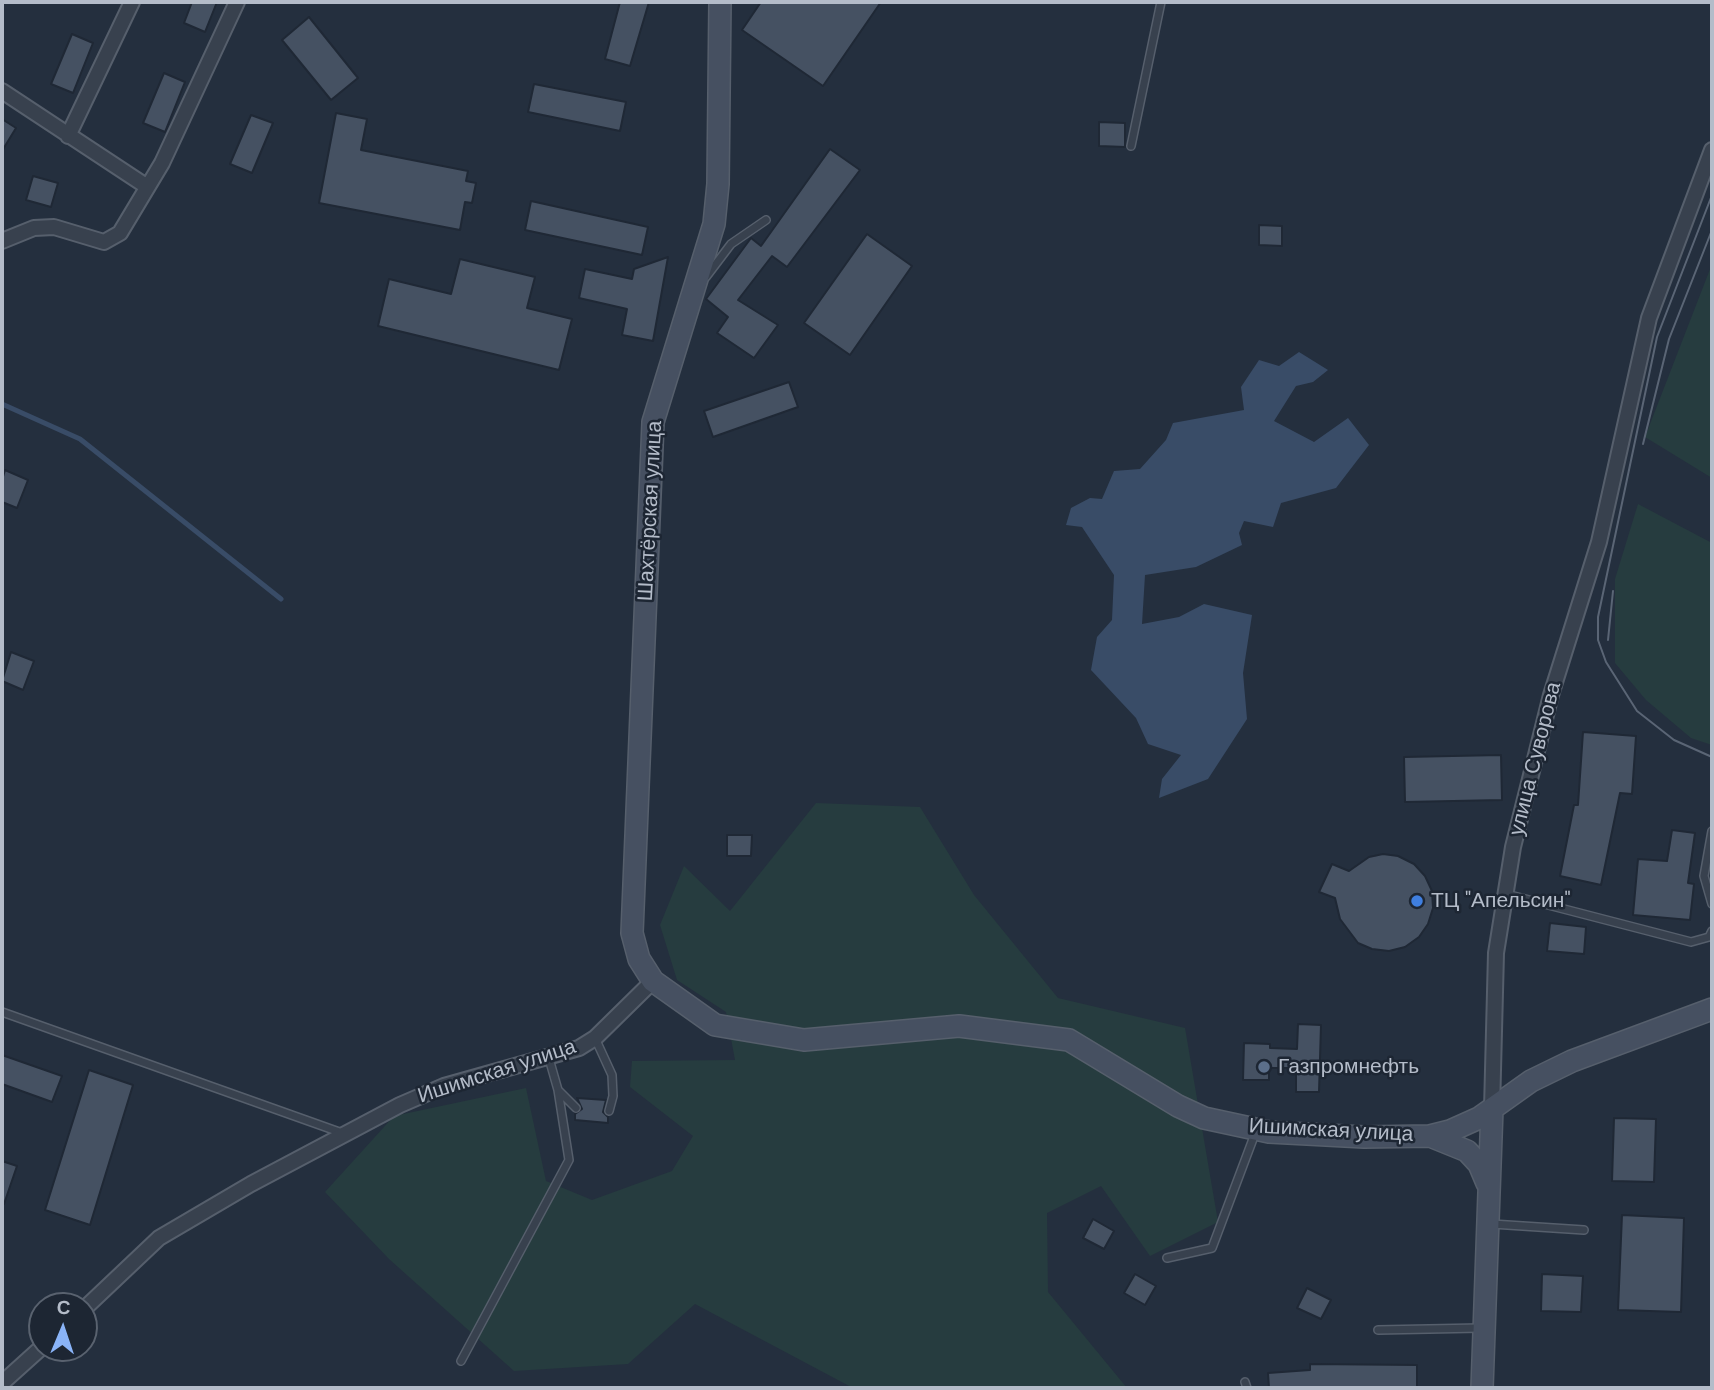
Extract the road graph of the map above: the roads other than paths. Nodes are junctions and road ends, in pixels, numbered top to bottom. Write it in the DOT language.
graph roads {
  1 [pos="132,2"];
  2 [pos="237,2"];
  3 [pos="720,2"];
  4 [pos="1161,2"];
  5 [pos="2,92"];
  6 [pos="68,136"];
  7 [pos="1131,146"];
  8 [pos="1712,150"];
  9 [pos="146,186"];
  10 [pos="766,220"];
  11 [pos="2,241"];
  12 [pos="692,294"];
  13 [pos="1712,831"];
  14 [pos="1506,894"];
  15 [pos="1712,904"];
  16 [pos="1711,938"];
  17 [pos="653,981"];
  18 [pos="1712,1009"];
  19 [pos="2,1012"];
  20 [pos="595,1038"];
  21 [pos="548,1055"];
  22 [pos="558,1090"];
  23 [pos="576,1108"];
  24 [pos="1492,1109"];
  25 [pos="609,1111"];
  26 [pos="1256,1130"];
  27 [pos="346,1134"];
  28 [pos="1430,1136"];
  29 [pos="1489,1188"];
  30 [pos="1488,1224"];
  31 [pos="1584,1230"];
  32 [pos="1167,1258"];
  33 [pos="98,1296"];
  34 [pos="1484,1328"];
  35 [pos="1378,1330"];
  36 [pos="28,1360"];
  37 [pos="461,1361"];
  38 [pos="2,1383"];
  39 [pos="1482,1388"];
  1 -- 6 [label="street"];
  2 -- 9 [label="street"];
  3 -- 12 [label="main road, Шахтёрская улица"];
  4 -- 7 [label="lane"];
  5 -- 6 [label="street"];
  6 -- 9 [label="street"];
  8 -- 14 [label="street, улица Суворова"];
  9 -- 11 [label="street"];
  10 -- 12 [label="lane"];
  12 -- 17 [label="main road, Шахтёрская улица"];
  13 -- 15 [label="lane"];
  14 -- 16 [label="lane"];
  14 -- 24 [label="street, улица Суворова"];
  17 -- 20 [label="street, Ишимская улица"];
  17 -- 26 [label="main road, Ишимская улица"];
  18 -- 24 [label="main road, Ишимская улица"];
  19 -- 27 [label="lane"];
  20 -- 21 [label="street, Ишимская улица"];
  20 -- 25 [label="lane"];
  21 -- 22 [label="lane"];
  21 -- 27 [label="street, Ишимская улица"];
  22 -- 23 [label="lane"];
  22 -- 37 [label="lane"];
  24 -- 28 [label="main road, Ишимская улица"];
  24 -- 29 [label="main road, улица Суворова"];
  26 -- 28 [label="main road, Ишимская улица"];
  26 -- 32 [label="lane"];
  27 -- 33 [label="street, Ишимская улица"];
  28 -- 29 [label="main road"];
  29 -- 30 [label="main road, улица Суворова"];
  30 -- 31 [label="lane"];
  30 -- 34 [label="main road, улица Суворова"];
  34 -- 35 [label="lane"];
  34 -- 39 [label="main road, улица Суворова"];
  36 -- 38 [label="street"];
}
